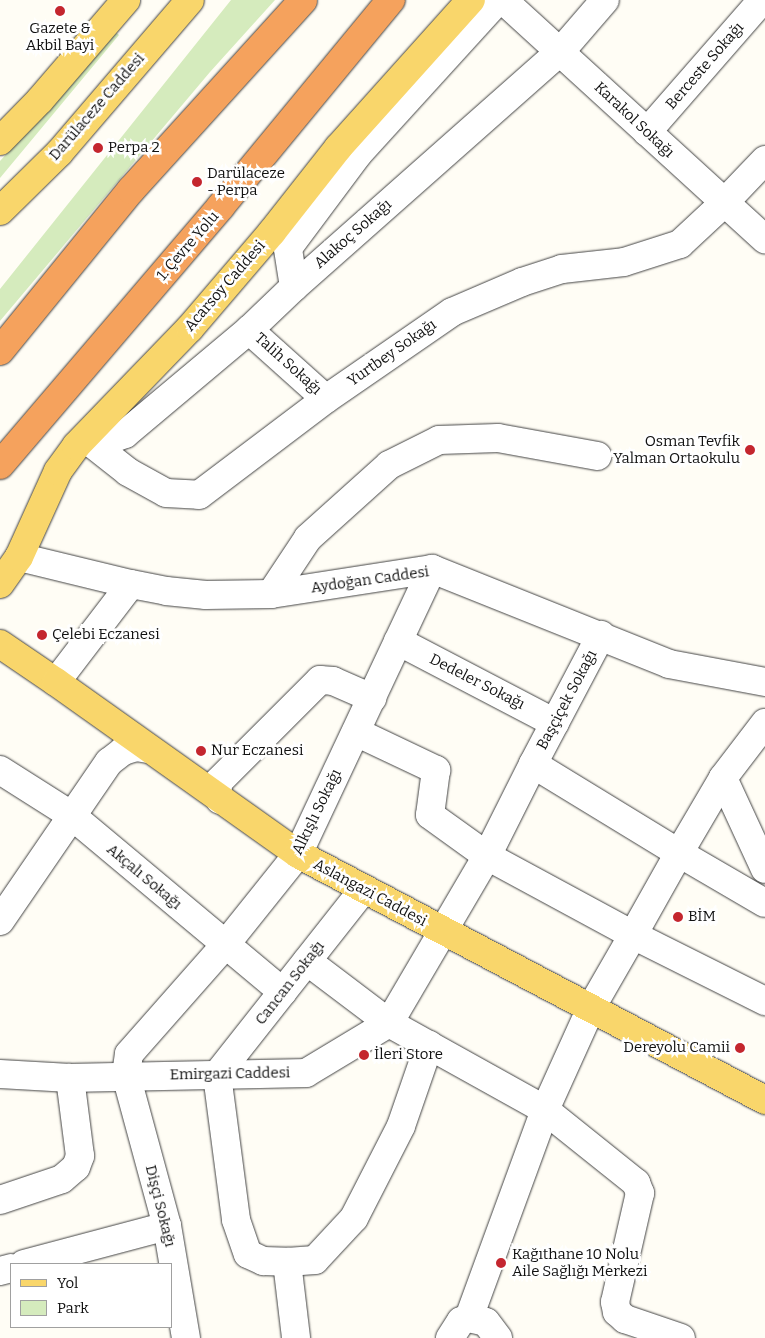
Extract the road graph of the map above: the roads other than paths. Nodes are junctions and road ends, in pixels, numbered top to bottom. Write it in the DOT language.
graph roads {
  1 [pos="126,0"];
  2 [pos="190,0"];
  3 [pos="303,0"];
  4 [pos="391,0"];
  5 [pos="452,0"];
  6 [pos="471,0"];
  7 [pos="498,0"];
  8 [pos="503,0"];
  9 [pos="605,0"];
  10 [pos="762,0"];
  11 [pos="561,51"];
  12 [pos="647,132"];
  13 [pos="0,141"];
  14 [pos="765,160"];
  15 [pos="723,204"];
  16 [pos="0,211"];
  17 [pos="765,239"];
  18 [pos="294,287"];
  19 [pos="249,330"];
  20 [pos="0,350"];
  21 [pos="326,399"];
  22 [pos="80,433"];
  23 [pos="597,456"];
  24 [pos="0,465"];
  25 [pos="10,560"];
  26 [pos="432,569"];
  27 [pos="0,584"];
  28 [pos="130,584"];
  29 [pos="271,594"];
  30 [pos="601,635"];
  31 [pos="398,642"];
  32 [pos="0,644"];
  33 [pos="56,682"];
  34 [pos="765,682"];
  35 [pos="372,698"];
  36 [pos="555,723"];
  37 [pos="765,723"];
  38 [pos="356,732"];
  39 [pos="148,749"];
  40 [pos="533,764"];
  41 [pos="0,770"];
  42 [pos="723,778"];
  43 [pos="220,800"];
  44 [pos="70,815"];
  45 [pos="678,852"];
  46 [pos="298,854"];
  47 [pos="487,856"];
  48 [pos="765,869"];
  49 [pos="363,890"];
  50 [pos="765,903"];
  51 [pos="0,921"];
  52 [pos="444,932"];
  53 [pos="633,935"];
  54 [pos="225,945"];
  55 [pos="307,961"];
  56 [pos="283,992"];
  57 [pos="765,1001"];
  58 [pos="591,1008"];
  59 [pos="388,1024"];
  60 [pos="429,1046"];
  61 [pos="0,1074"];
  62 [pos="126,1075"];
  63 [pos="217,1076"];
  64 [pos="70,1078"];
  65 [pos="765,1100"];
  66 [pos="545,1110"];
  67 [pos="0,1200"];
  68 [pos="166,1226"];
  69 [pos="287,1262"];
  70 [pos="28,1263"];
  71 [pos="468,1318"];
  72 [pos="186,1338"];
  73 [pos="296,1338"];
  74 [pos="450,1338"];
  75 [pos="498,1338"];
  76 [pos="682,1338"];
  1 -- 13 [label="main road"];
  2 -- 16 [label="main road, Darülaceze Caddesi"];
  3 -- 20 [label="highway"];
  4 -- 24 [label="highway, 1. Çevre Yolu"];
  5 -- 22 [label="main road, Acarsoy Caddesi"];
  6 -- 22 [label="main road, Acarsoy Caddesi"];
  7 -- 18 [label="street"];
  8 -- 11 [label="street, Karakol Sokağı"];
  9 -- 11 [label="street, Alakoç Sokağı"];
  10 -- 12 [label="street, Berceste Sokağı"];
  11 -- 12 [label="street, Karakol Sokağı"];
  11 -- 18 [label="street, Alakoç Sokağı"];
  12 -- 15 [label="street, Karakol Sokağı"];
  14 -- 15 [label="street, Yurtbey Sokağı"];
  15 -- 17 [label="street, Karakol Sokağı"];
  15 -- 21 [label="street, Yurtbey Sokağı"];
  18 -- 19 [label="street, Alakoç Sokağı"];
  19 -- 21 [label="street, Talih Sokağı"];
  19 -- 22 [label="street, Alakoç Sokağı"];
  21 -- 22 [label="street, Yurtbey Sokağı"];
  22 -- 25 [label="main road, Acarsoy Caddesi"];
  23 -- 29 [label="street"];
  25 -- 27 [label="main road, Acarsoy Caddesi"];
  25 -- 28 [label="street, Aydoğan Caddesi"];
  26 -- 29 [label="street, Aydoğan Caddesi"];
  26 -- 30 [label="street, Aydoğan Caddesi"];
  26 -- 31 [label="street, Alkışlı Sokağı"];
  28 -- 29 [label="street, Aydoğan Caddesi"];
  28 -- 33 [label="street"];
  30 -- 34 [label="street, Aydoğan Caddesi"];
  30 -- 36 [label="street, Başçiçek Sokağı"];
  31 -- 35 [label="street, Alkışlı Sokağı"];
  31 -- 36 [label="street, Dedeler Sokağı"];
  32 -- 33 [label="main road, Aslangazi Caddesi"];
  33 -- 39 [label="main road, Aslangazi Caddesi"];
  35 -- 38 [label="street, Alkışlı Sokağı"];
  35 -- 43 [label="street"];
  36 -- 40 [label="street, Başçiçek Sokağı"];
  37 -- 42 [label="street"];
  38 -- 46 [label="street, Alkışlı Sokağı"];
  38 -- 47 [label="street"];
  39 -- 43 [label="main road, Aslangazi Caddesi"];
  39 -- 44 [label="street"];
  40 -- 45 [label="street"];
  40 -- 47 [label="street, Başçiçek Sokağı"];
  41 -- 44 [label="street, Akçalı Sokağı"];
  42 -- 45 [label="street"];
  42 -- 48 [label="street"];
  43 -- 46 [label="main road, Aslangazi Caddesi"];
  44 -- 51 [label="street"];
  44 -- 54 [label="street, Akçalı Sokağı"];
  45 -- 50 [label="street"];
  45 -- 53 [label="street"];
  46 -- 49 [label="main road, Aslangazi Caddesi"];
  46 -- 54 [label="street, Alkışlı Sokağı"];
  47 -- 52 [label="street, Başçiçek Sokağı"];
  47 -- 53 [label="street"];
  49 -- 52 [label="main road, Aslangazi Caddesi"];
  49 -- 55 [label="street, Cancan Sokağı"];
  52 -- 58 [label="main road, Aslangazi Caddesi"];
  52 -- 59 [label="street, Başçiçek Sokağı"];
  53 -- 57 [label="street"];
  53 -- 58 [label="street"];
  54 -- 56 [label="street, Akçalı Sokağı"];
  54 -- 62 [label="street, Alkışlı Sokağı"];
  55 -- 56 [label="street, Cancan Sokağı"];
  55 -- 59 [label="street"];
  56 -- 63 [label="street, Cancan Sokağı"];
  58 -- 65 [label="main road, Aslangazi Caddesi"];
  58 -- 66 [label="street"];
  59 -- 60 [label="street"];
  59 -- 63 [label="street, Emirgazi Caddesi"];
  60 -- 66 [label="street"];
  60 -- 69 [label="street"];
  61 -- 64 [label="street, Emirgazi Caddesi"];
  62 -- 63 [label="street, Emirgazi Caddesi"];
  62 -- 64 [label="street, Emirgazi Caddesi"];
  62 -- 68 [label="street, Dişçi Sokağı"];
  63 -- 69 [label="street"];
  64 -- 67 [label="street"];
  66 -- 71 [label="street"];
  66 -- 76 [label="street"];
  68 -- 70 [label="street"];
  68 -- 72 [label="street, Dişçi Sokağı"];
  69 -- 73 [label="street"];
  71 -- 74 [label="street"];
  71 -- 75 [label="street"];
}
